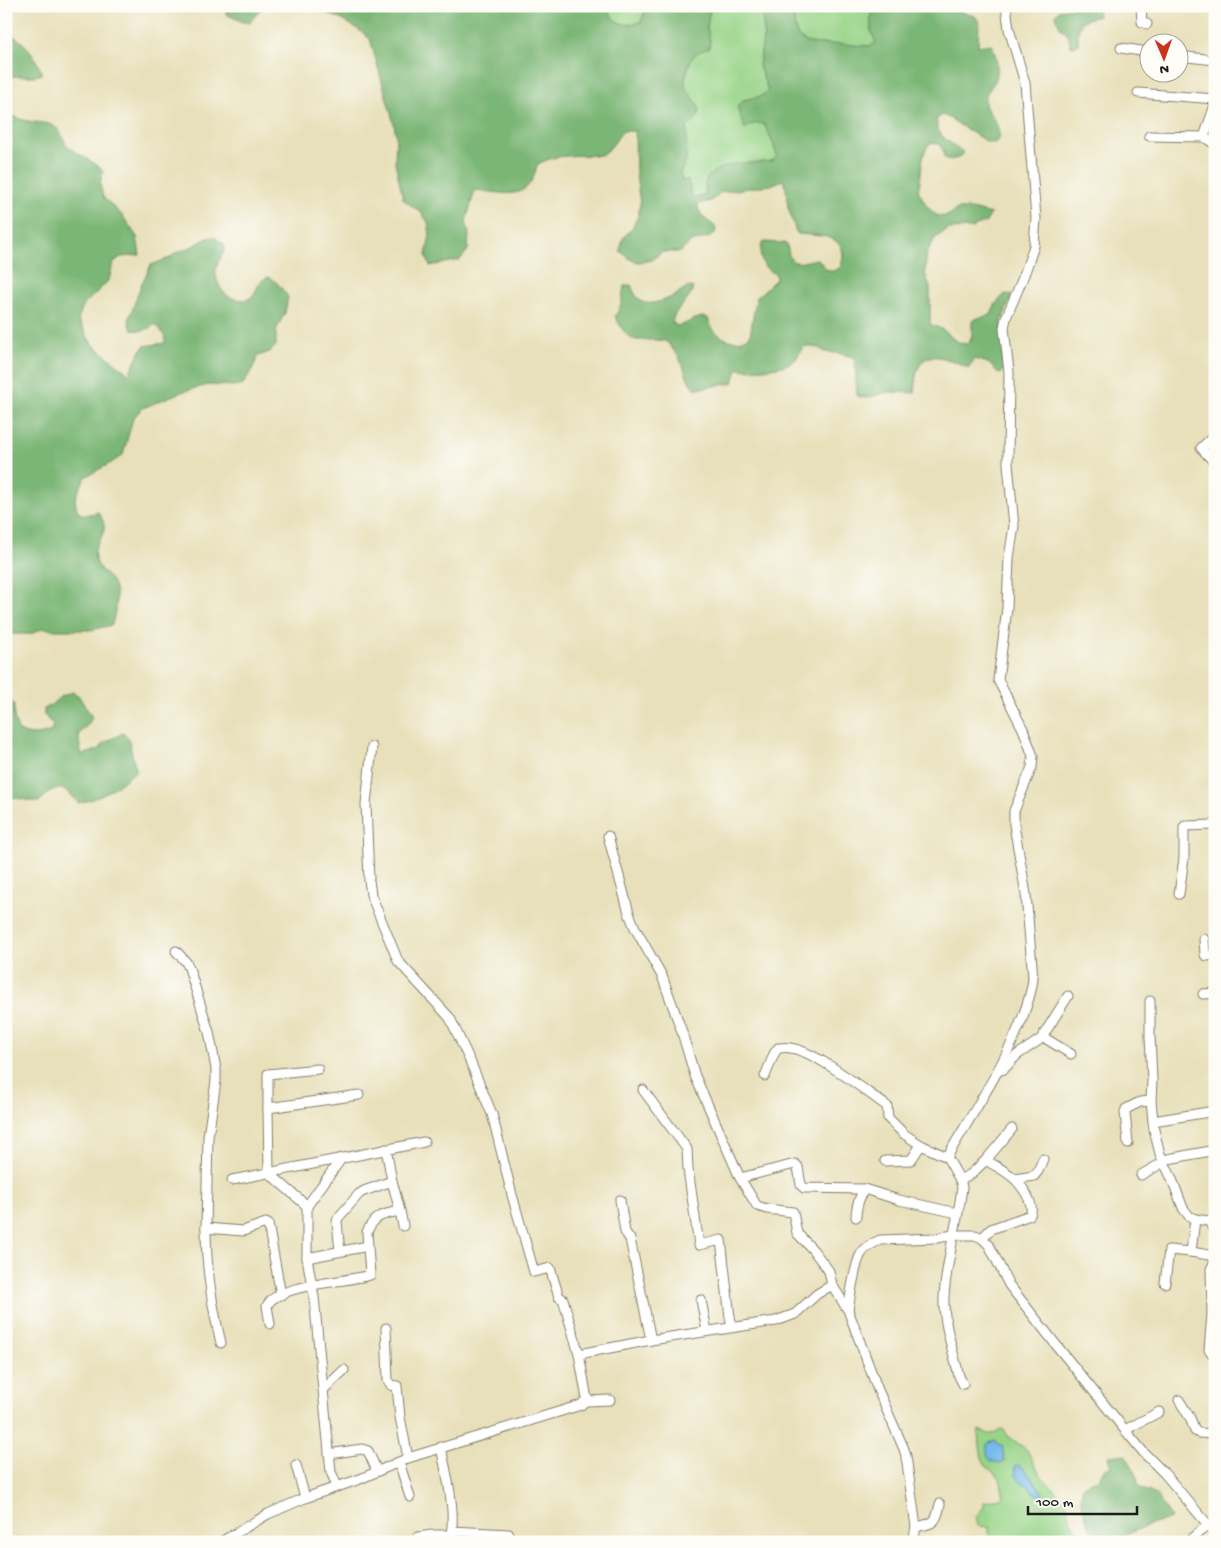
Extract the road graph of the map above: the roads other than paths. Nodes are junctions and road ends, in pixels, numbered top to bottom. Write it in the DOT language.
graph roads {
  1 [pos="1006,6"];
  2 [pos="1141,6"];
  3 [pos="1148,24"];
  4 [pos="1121,48"];
  5 [pos="1138,51"];
  6 [pos="1188,57"];
  7 [pos="1215,60"];
  8 [pos="1138,93"];
  9 [pos="1215,98"];
  10 [pos="1215,105"];
  11 [pos="1149,136"];
  12 [pos="1204,138"];
  13 [pos="1215,144"];
  14 [pos="1215,435"];
  15 [pos="1215,463"];
  16 [pos="372,747"];
  17 [pos="1215,825"];
  18 [pos="608,836"];
  19 [pos="1179,894"];
  20 [pos="1204,939"];
  21 [pos="176,951"];
  22 [pos="1215,955"];
  23 [pos="1215,993"];
  24 [pos="1203,994"];
  25 [pos="1068,996"];
  26 [pos="1150,1001"];
  27 [pos="1043,1037"];
  28 [pos="1071,1054"];
  29 [pos="318,1069"];
  30 [pos="998,1071"];
  31 [pos="765,1076"];
  32 [pos="643,1090"];
  33 [pos="359,1095"];
  34 [pos="1151,1101"];
  35 [pos="268,1108"];
  36 [pos="1215,1111"];
  37 [pos="1153,1121"];
  38 [pos="1012,1130"];
  39 [pos="424,1142"];
  40 [pos="1128,1143"];
  41 [pos="921,1145"];
  42 [pos="386,1149"];
  43 [pos="1215,1150"];
  44 [pos="947,1157"];
  45 [pos="341,1159"];
  46 [pos="1043,1159"];
  47 [pos="986,1160"];
  48 [pos="885,1161"];
  49 [pos="1163,1161"];
  50 [pos="269,1173"];
  51 [pos="1142,1175"];
  52 [pos="740,1178"];
  53 [pos="1015,1179"];
  54 [pos="232,1180"];
  55 [pos="960,1180"];
  56 [pos="392,1181"];
  57 [pos="864,1189"];
  58 [pos="620,1200"];
  59 [pos="308,1206"];
  60 [pos="400,1211"];
  61 [pos="957,1213"];
  62 [pos="856,1217"];
  63 [pos="1195,1219"];
  64 [pos="403,1226"];
  65 [pos="206,1228"];
  66 [pos="1215,1232"];
  67 [pos="953,1235"];
  68 [pos="982,1238"];
  69 [pos="368,1246"];
  70 [pos="340,1251"];
  71 [pos="1191,1252"];
  72 [pos="1215,1256"];
  73 [pos="307,1258"];
  74 [pos="1215,1262"];
  75 [pos="1165,1283"];
  76 [pos="312,1284"];
  77 [pos="832,1285"];
  78 [pos="281,1295"];
  79 [pos="701,1300"];
  80 [pos="848,1310"];
  81 [pos="270,1324"];
  82 [pos="732,1327"];
  83 [pos="386,1328"];
  84 [pos="708,1331"];
  85 [pos="651,1340"];
  86 [pos="221,1343"];
  87 [pos="579,1354"];
  88 [pos="1215,1356"];
  89 [pos="344,1370"];
  90 [pos="963,1384"];
  91 [pos="324,1389"];
  92 [pos="610,1400"];
  93 [pos="1179,1400"];
  94 [pos="587,1401"];
  95 [pos="1159,1412"];
  96 [pos="1125,1430"];
  97 [pos="1215,1434"];
  98 [pos="441,1447"];
  99 [pos="329,1454"];
  100 [pos="408,1458"];
  101 [pos="399,1462"];
  102 [pos="296,1465"];
  103 [pos="377,1471"];
  104 [pos="337,1486"];
  105 [pos="410,1497"];
  106 [pos="306,1498"];
  107 [pos="940,1504"];
  108 [pos="1208,1525"];
  109 [pos="916,1527"];
  110 [pos="1215,1533"];
  111 [pos="509,1534"];
  112 [pos="451,1536"];
  113 [pos="418,1537"];
  114 [pos="1192,1538"];
  115 [pos="221,1542"];
  116 [pos="913,1542"];
  1 -- 30 [label="street"];
  2 -- 3 [label="street"];
  4 -- 5 [label="street"];
  6 -- 7 [label="street"];
  8 -- 9 [label="street"];
  10 -- 12 [label="street"];
  11 -- 12 [label="street"];
  12 -- 13 [label="street"];
  14 -- 15 [label="street"];
  16 -- 87 [label="street"];
  17 -- 19 [label="street"];
  18 -- 52 [label="street"];
  20 -- 22 [label="street"];
  21 -- 65 [label="street"];
  23 -- 24 [label="street"];
  25 -- 27 [label="street"];
  26 -- 34 [label="street"];
  27 -- 28 [label="street"];
  27 -- 30 [label="street"];
  29 -- 35 [label="street"];
  30 -- 44 [label="street"];
  31 -- 41 [label="street"];
  32 -- 82 [label="street"];
  33 -- 35 [label="street"];
  34 -- 37 [label="street"];
  34 -- 40 [label="street"];
  35 -- 50 [label="street"];
  36 -- 37 [label="street"];
  37 -- 49 [label="street"];
  38 -- 47 [label="street"];
  39 -- 42 [label="street"];
  41 -- 44 [label="street"];
  41 -- 48 [label="street"];
  42 -- 45 [label="street"];
  42 -- 56 [label="street"];
  43 -- 49 [label="street"];
  44 -- 55 [label="street"];
  45 -- 50 [label="street"];
  45 -- 59 [label="street"];
  46 -- 53 [label="street"];
  47 -- 53 [label="street"];
  47 -- 55 [label="street"];
  49 -- 51 [label="street"];
  49 -- 63 [label="street"];
  50 -- 54 [label="street"];
  50 -- 59 [label="street"];
  52 -- 57 [label="street"];
  52 -- 77 [label="street"];
  53 -- 68 [label="street"];
  55 -- 61 [label="street"];
  56 -- 60 [label="street"];
  56 -- 70 [label="street"];
  57 -- 61 [label="street"];
  57 -- 62 [label="street"];
  58 -- 85 [label="street"];
  59 -- 73 [label="street"];
  60 -- 64 [label="street"];
  60 -- 69 [label="street"];
  61 -- 67 [label="street"];
  63 -- 66 [label="street"];
  63 -- 71 [label="street"];
  65 -- 78 [label="street"];
  65 -- 86 [label="street"];
  67 -- 68 [label="street"];
  67 -- 80 [label="street"];
  67 -- 90 [label="street"];
  68 -- 96 [label="street"];
  69 -- 70 [label="street"];
  69 -- 76 [label="street"];
  70 -- 73 [label="street"];
  71 -- 72 [label="street"];
  71 -- 75 [label="street"];
  73 -- 76 [label="street"];
  74 -- 88 [label="street"];
  76 -- 78 [label="street"];
  76 -- 91 [label="street"];
  77 -- 80 [label="street"];
  77 -- 82 [label="street"];
  78 -- 81 [label="street"];
  79 -- 84 [label="street"];
  80 -- 109 [label="street"];
  82 -- 84 [label="street"];
  83 -- 100 [label="street"];
  84 -- 85 [label="street"];
  85 -- 87 [label="street"];
  87 -- 94 [label="street"];
  89 -- 91 [label="street"];
  91 -- 99 [label="street"];
  92 -- 94 [label="street"];
  93 -- 97 [label="street"];
  94 -- 98 [label="street"];
  95 -- 96 [label="street"];
  96 -- 108 [label="street"];
  98 -- 100 [label="street"];
  98 -- 112 [label="street"];
  99 -- 103 [label="street"];
  99 -- 104 [label="street"];
  100 -- 101 [label="street"];
  101 -- 103 [label="street"];
  101 -- 105 [label="street"];
  102 -- 106 [label="street"];
  103 -- 104 [label="street"];
  104 -- 106 [label="street"];
  106 -- 115 [label="street"];
  107 -- 109 [label="street"];
  108 -- 110 [label="street"];
  108 -- 114 [label="street"];
  109 -- 116 [label="street"];
  111 -- 112 [label="street"];
  112 -- 113 [label="street"];
}
